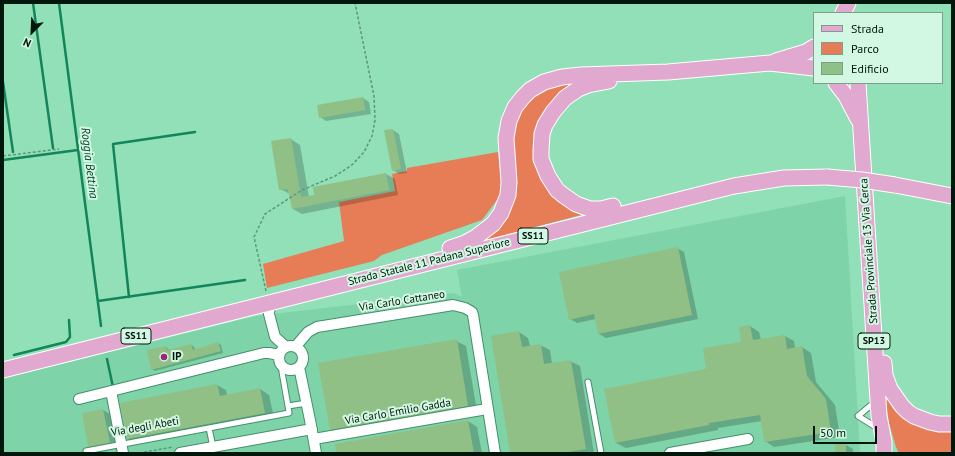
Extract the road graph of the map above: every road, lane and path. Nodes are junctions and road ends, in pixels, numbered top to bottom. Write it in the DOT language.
graph roads {
  1 [pos="355,3"];
  2 [pos="848,3"];
  3 [pos="844,12"];
  4 [pos="812,58"];
  5 [pos="668,72"];
  6 [pos="837,84"];
  7 [pos="858,84"];
  8 [pos="861,125"];
  9 [pos="59,149"];
  10 [pos="3,156"];
  11 [pos="952,196"];
  12 [pos="676,200"];
  13 [pos="868,238"];
  14 [pos="390,272"];
  15 [pos="270,302"];
  16 [pos="285,346"];
  17 [pos="296,346"];
  18 [pos="279,356"];
  19 [pos="282,366"];
  20 [pos="299,367"];
  21 [pos="3,370"];
  22 [pos="588,382"];
  23 [pos="111,391"];
  24 [pos="878,399"];
  25 [pos="79,400"];
  26 [pos="307,403"];
  27 [pos="288,406"];
  28 [pos="487,409"];
  29 [pos="952,424"];
  30 [pos="209,428"];
  31 [pos="313,434"];
  32 [pos="748,439"];
  33 [pos="886,445"];
  34 [pos="213,447"];
  35 [pos="122,448"];
  36 [pos="710,449"];
  37 [pos="86,451"];
  38 [pos="180,453"];
  39 [pos="316,453"];
  40 [pos="495,453"];
  41 [pos="601,453"];
  42 [pos="670,453"];
  1 -- 15 [label="path"];
  2 -- 3 [label="main road"];
  4 -- 5 [label="main road"];
  5 -- 12 [label="main road"];
  5 -- 14 [label="main road"];
  6 -- 8 [label="main road"];
  7 -- 8 [label="main road, Strada Provinciale 13 Via Cerca / SP13"];
  8 -- 13 [label="main road, Strada Provinciale 13 Via Cerca / SP13"];
  9 -- 10 [label="path"];
  11 -- 12 [label="main road, Strada Statale 11 Padana Superiore / SS11, bridge"];
  12 -- 14 [label="main road, Strada Statale 11 Padana Superiore / SS11"];
  13 -- 24 [label="main road, Strada Provinciale 13 Via Cerca / SP13"];
  13 -- 29 [label="main road"];
  14 -- 15 [label="main road, Strada Statale 11 Padana Superiore / SS11"];
  15 -- 16 [label="street"];
  15 -- 21 [label="main road, Strada Statale 11 Padana Superiore / SS11"];
  16 -- 17 [label="street"];
  16 -- 18 [label="street"];
  17 -- 20 [label="street"];
  17 -- 28 [label="street, Via Carlo Cattaneo"];
  18 -- 19 [label="street"];
  18 -- 23 [label="street"];
  19 -- 20 [label="street"];
  19 -- 27 [label="lane"];
  20 -- 26 [label="street"];
  22 -- 41 [label="lane"];
  23 -- 25 [label="street"];
  23 -- 35 [label="street"];
  24 -- 33 [label="main road, Strada Provinciale 13 Via Cerca / SP13"];
  24 -- 33 [label="lane"];
  26 -- 27 [label="lane, Via degli Abeti"];
  26 -- 31 [label="street"];
  27 -- 30 [label="lane, Via degli Abeti"];
  28 -- 31 [label="street, Via Carlo Emilio Gadda"];
  28 -- 40 [label="street, Via Carlo Cattaneo"];
  30 -- 34 [label="lane"];
  30 -- 35 [label="lane, Via degli Abeti"];
  31 -- 34 [label="street"];
  31 -- 39 [label="street"];
  32 -- 36 [label="street"];
  34 -- 38 [label="street"];
  35 -- 37 [label="lane, Via degli Abeti"];
  36 -- 42 [label="street"];
}
